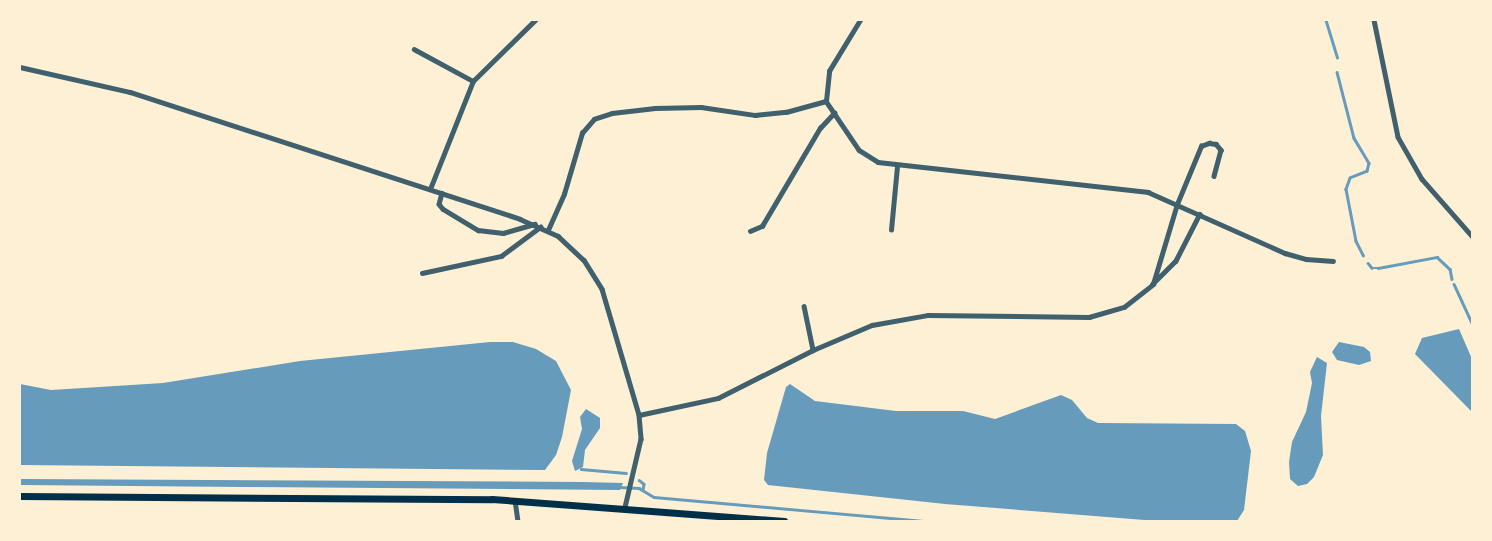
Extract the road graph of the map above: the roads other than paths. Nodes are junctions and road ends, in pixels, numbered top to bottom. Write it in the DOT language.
graph roads {
  1 [pos="535,20"];
  2 [pos="860,20"];
  3 [pos="1374,20"];
  4 [pos="414,49"];
  5 [pos="20,67"];
  6 [pos="473,82"];
  7 [pos="826,101"];
  8 [pos="834,113"];
  9 [pos="897,166"];
  10 [pos="1214,176"];
  11 [pos="430,189"];
  12 [pos="442,193"];
  13 [pos="1177,204"];
  14 [pos="1200,214"];
  15 [pos="534,224"];
  16 [pos="540,227"];
  17 [pos="548,230"];
  18 [pos="891,230"];
  19 [pos="750,231"];
  20 [pos="1472,236"];
  21 [pos="1333,261"];
  22 [pos="422,273"];
  23 [pos="1153,284"];
  24 [pos="804,306"];
  25 [pos="813,350"];
  26 [pos="639,415"];
  27 [pos="20,496"];
  28 [pos="515,500"];
  29 [pos="625,507"];
  30 [pos="518,521"];
  31 [pos="784,521"];
  1 -- 6 [label="street"];
  2 -- 7 [label="street"];
  3 -- 20 [label="street"];
  4 -- 6 [label="street"];
  5 -- 11 [label="street"];
  6 -- 11 [label="street"];
  7 -- 8 [label="street"];
  7 -- 17 [label="street"];
  8 -- 9 [label="street"];
  8 -- 19 [label="street"];
  9 -- 13 [label="street"];
  9 -- 18 [label="street"];
  10 -- 13 [label="street"];
  11 -- 12 [label="street"];
  12 -- 15 [label="street"];
  12 -- 15 [label="street"];
  13 -- 14 [label="street"];
  13 -- 23 [label="street"];
  14 -- 21 [label="street"];
  14 -- 23 [label="street"];
  15 -- 16 [label="street"];
  16 -- 17 [label="street"];
  16 -- 22 [label="street"];
  17 -- 26 [label="street"];
  23 -- 25 [label="street"];
  24 -- 25 [label="street"];
  25 -- 26 [label="street"];
  26 -- 29 [label="street"];
  27 -- 28 [label="main road"];
  28 -- 29 [label="main road"];
  28 -- 30 [label="street"];
  29 -- 31 [label="main road"];
}
